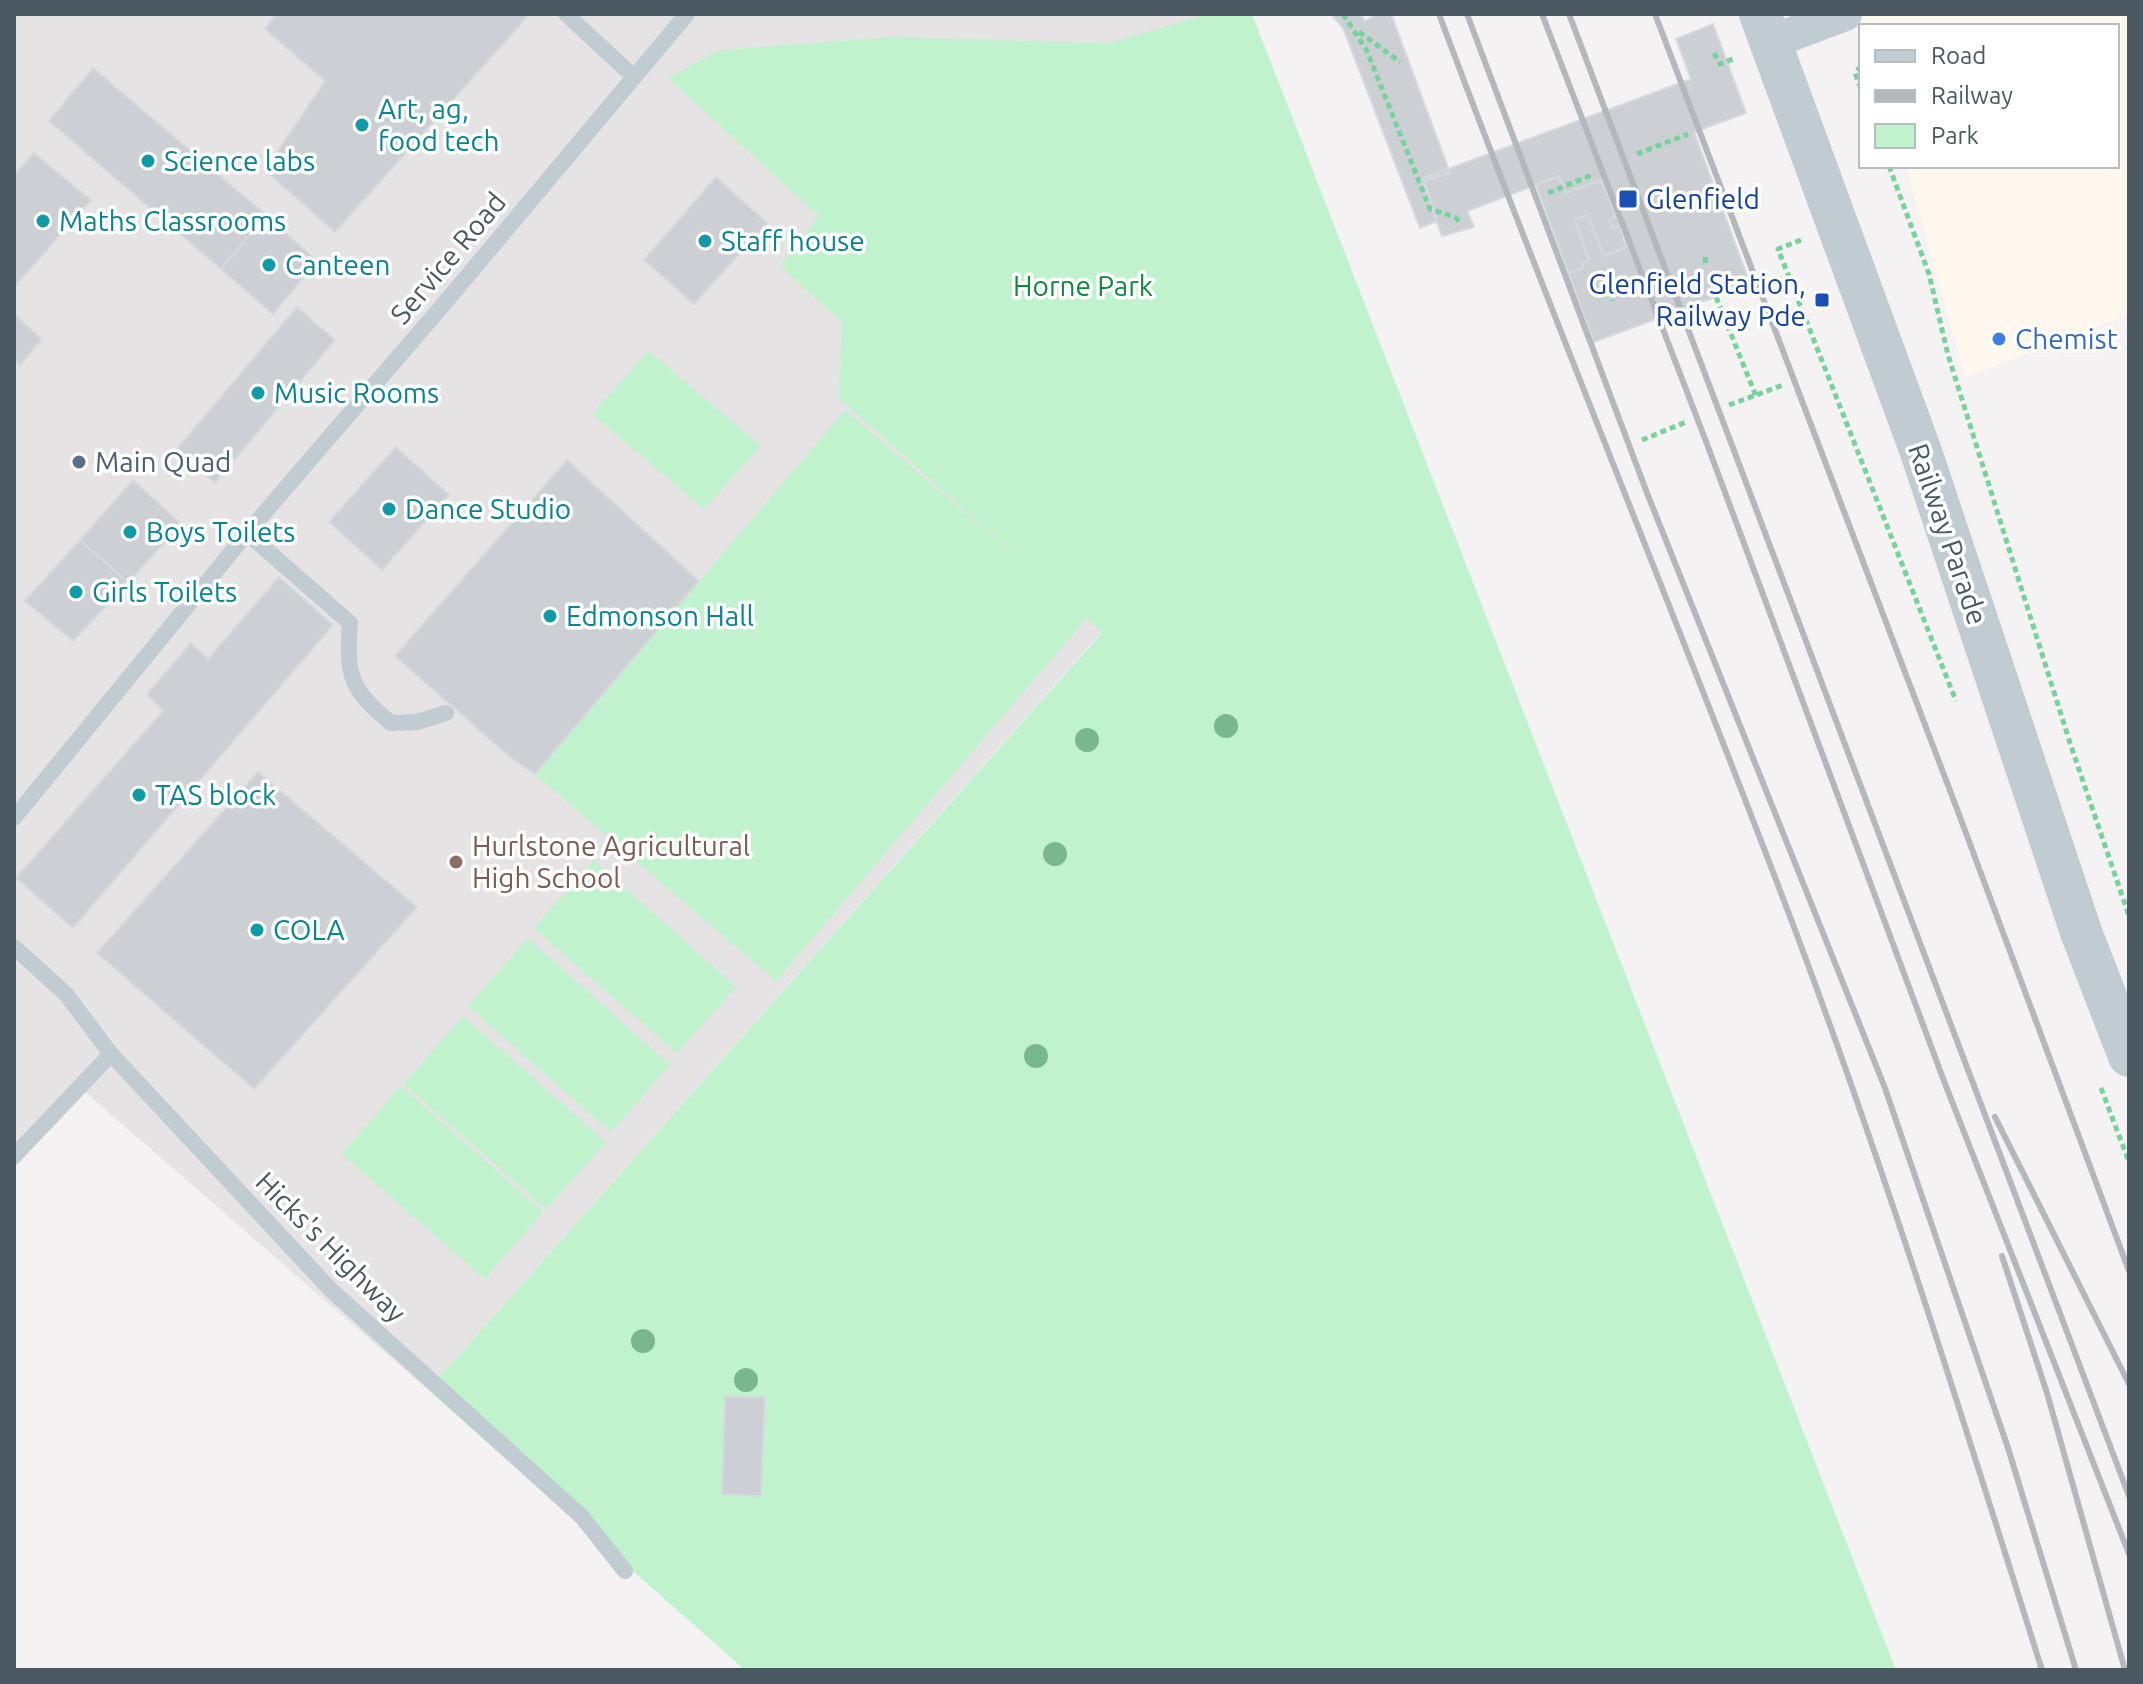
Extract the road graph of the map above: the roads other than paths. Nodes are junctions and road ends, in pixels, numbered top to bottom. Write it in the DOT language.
graph roads {
  1 [pos="566,14"];
  2 [pos="687,14"];
  3 [pos="1845,14"];
  4 [pos="1766,28"];
  5 [pos="634,77"];
  6 [pos="247,533"];
  7 [pos="446,713"];
  8 [pos="14,818"];
  9 [pos="14,947"];
  10 [pos="111,1054"];
  11 [pos="2113,1065"];
  12 [pos="14,1156"];
  13 [pos="625,1571"];
  1 -- 5 [label="lane"];
  2 -- 5 [label="lane, Service Road"];
  3 -- 4 [label="street"];
  4 -- 11 [label="street, Railway Parade"];
  5 -- 6 [label="lane, Service Road"];
  6 -- 7 [label="lane"];
  6 -- 8 [label="lane, Service Road"];
  9 -- 10 [label="lane, Hicks's Highway"];
  10 -- 12 [label="lane"];
  10 -- 13 [label="lane, Hicks's Highway"];
}
